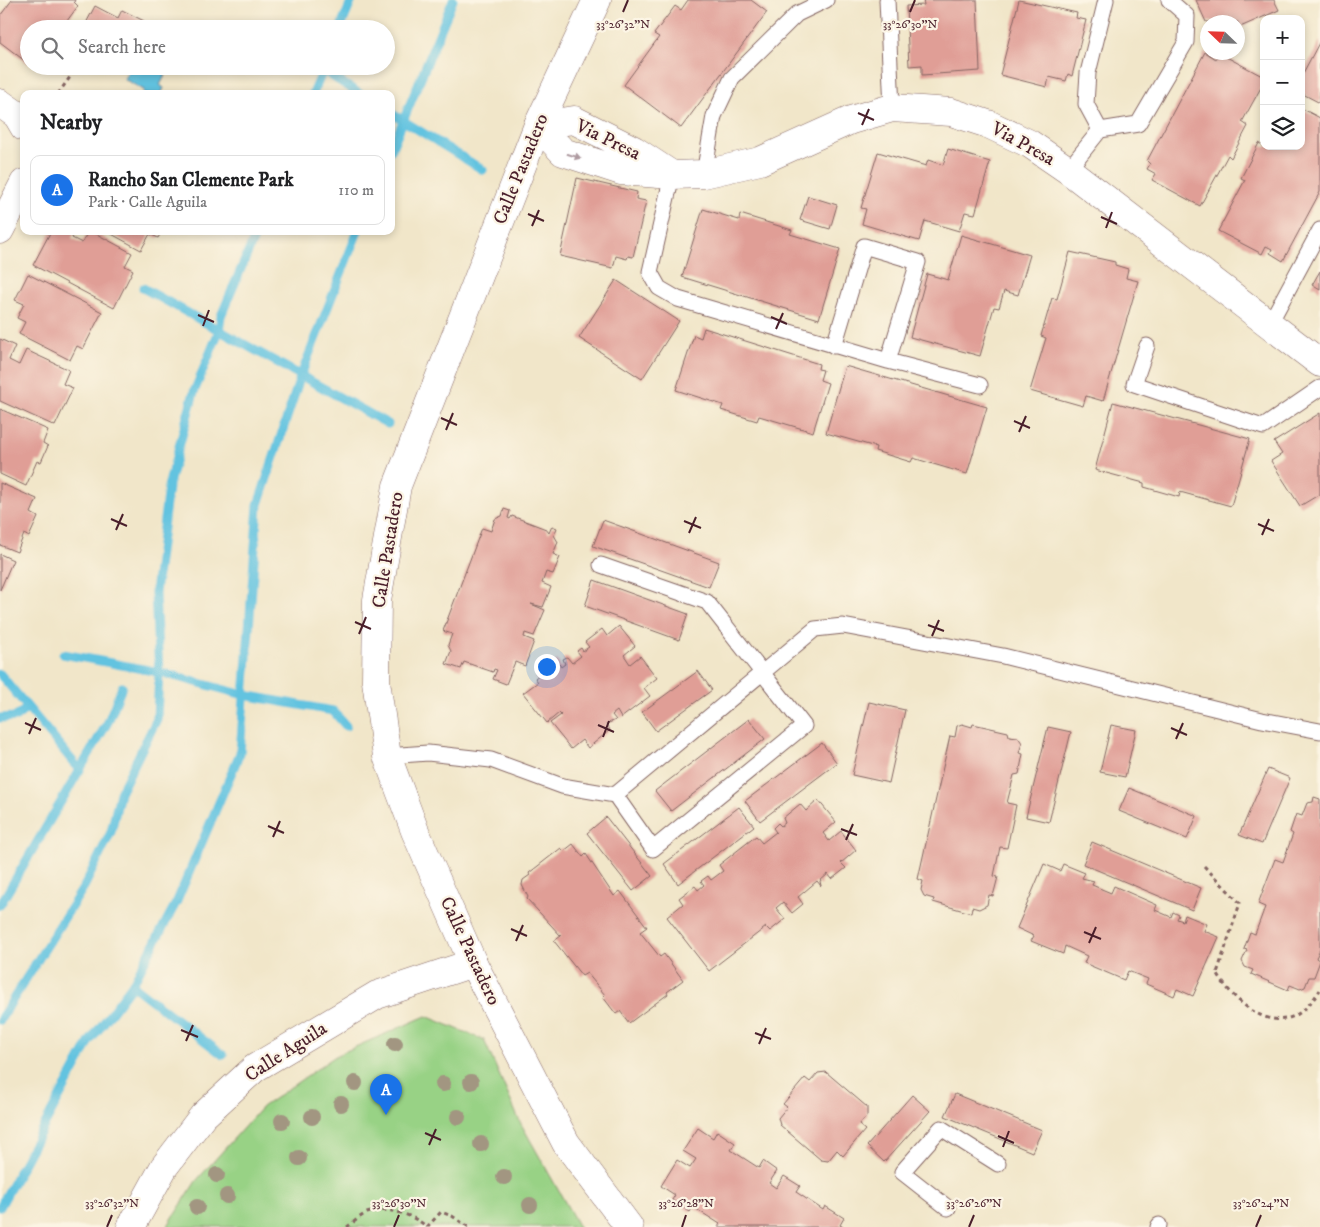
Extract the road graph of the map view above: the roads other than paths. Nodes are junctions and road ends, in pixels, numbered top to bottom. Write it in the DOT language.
graph roads {
  1 [pos="597,0"];
  2 [pos="826,0"];
  3 [pos="887,0"];
  4 [pos="1106,0"];
  5 [pos="1170,0"];
  6 [pos="0,103"];
  7 [pos="892,108"];
  8 [pos="20,120"];
  9 [pos="538,125"];
  10 [pos="1100,130"];
  11 [pos="1068,170"];
  12 [pos="704,174"];
  13 [pos="672,175"];
  14 [pos="20,191"];
  15 [pos="0,230"];
  16 [pos="1320,230"];
  17 [pos="1270,323"];
  18 [pos="834,346"];
  19 [pos="1147,346"];
  20 [pos="888,362"];
  21 [pos="1320,362"];
  22 [pos="980,385"];
  23 [pos="1320,388"];
  24 [pos="602,565"];
  25 [pos="763,674"];
  26 [pos="1320,732"];
  27 [pos="387,756"];
  28 [pos="615,795"];
  29 [pos="473,963"];
  30 [pos="998,1164"];
  31 [pos="948,1208"];
  32 [pos="131,1227"];
  33 [pos="629,1227"];
  1 -- 9 [label="street, Calle Pastadero"];
  2 -- 12 [label="lane"];
  3 -- 7 [label="lane"];
  4 -- 10 [label="lane"];
  5 -- 10 [label="lane"];
  6 -- 8 [label="street"];
  7 -- 11 [label="street, Via Presa"];
  7 -- 12 [label="street, Via Presa"];
  9 -- 13 [label="street, Via Presa"];
  9 -- 27 [label="street, Calle Pastadero"];
  10 -- 11 [label="lane"];
  11 -- 17 [label="street, Via Presa"];
  12 -- 13 [label="street, Via Presa"];
  13 -- 18 [label="lane"];
  14 -- 15 [label="street"];
  16 -- 17 [label="lane"];
  17 -- 21 [label="street, Via Presa"];
  18 -- 20 [label="lane"];
  18 -- 20 [label="lane"];
  19 -- 23 [label="lane"];
  20 -- 22 [label="lane"];
  24 -- 25 [label="lane"];
  25 -- 26 [label="lane"];
  25 -- 28 [label="lane"];
  25 -- 28 [label="lane"];
  27 -- 28 [label="lane"];
  27 -- 29 [label="street, Calle Pastadero"];
  29 -- 32 [label="street, Calle Aguila"];
  29 -- 33 [label="street, Calle Pastadero"];
  30 -- 31 [label="lane"];
}
